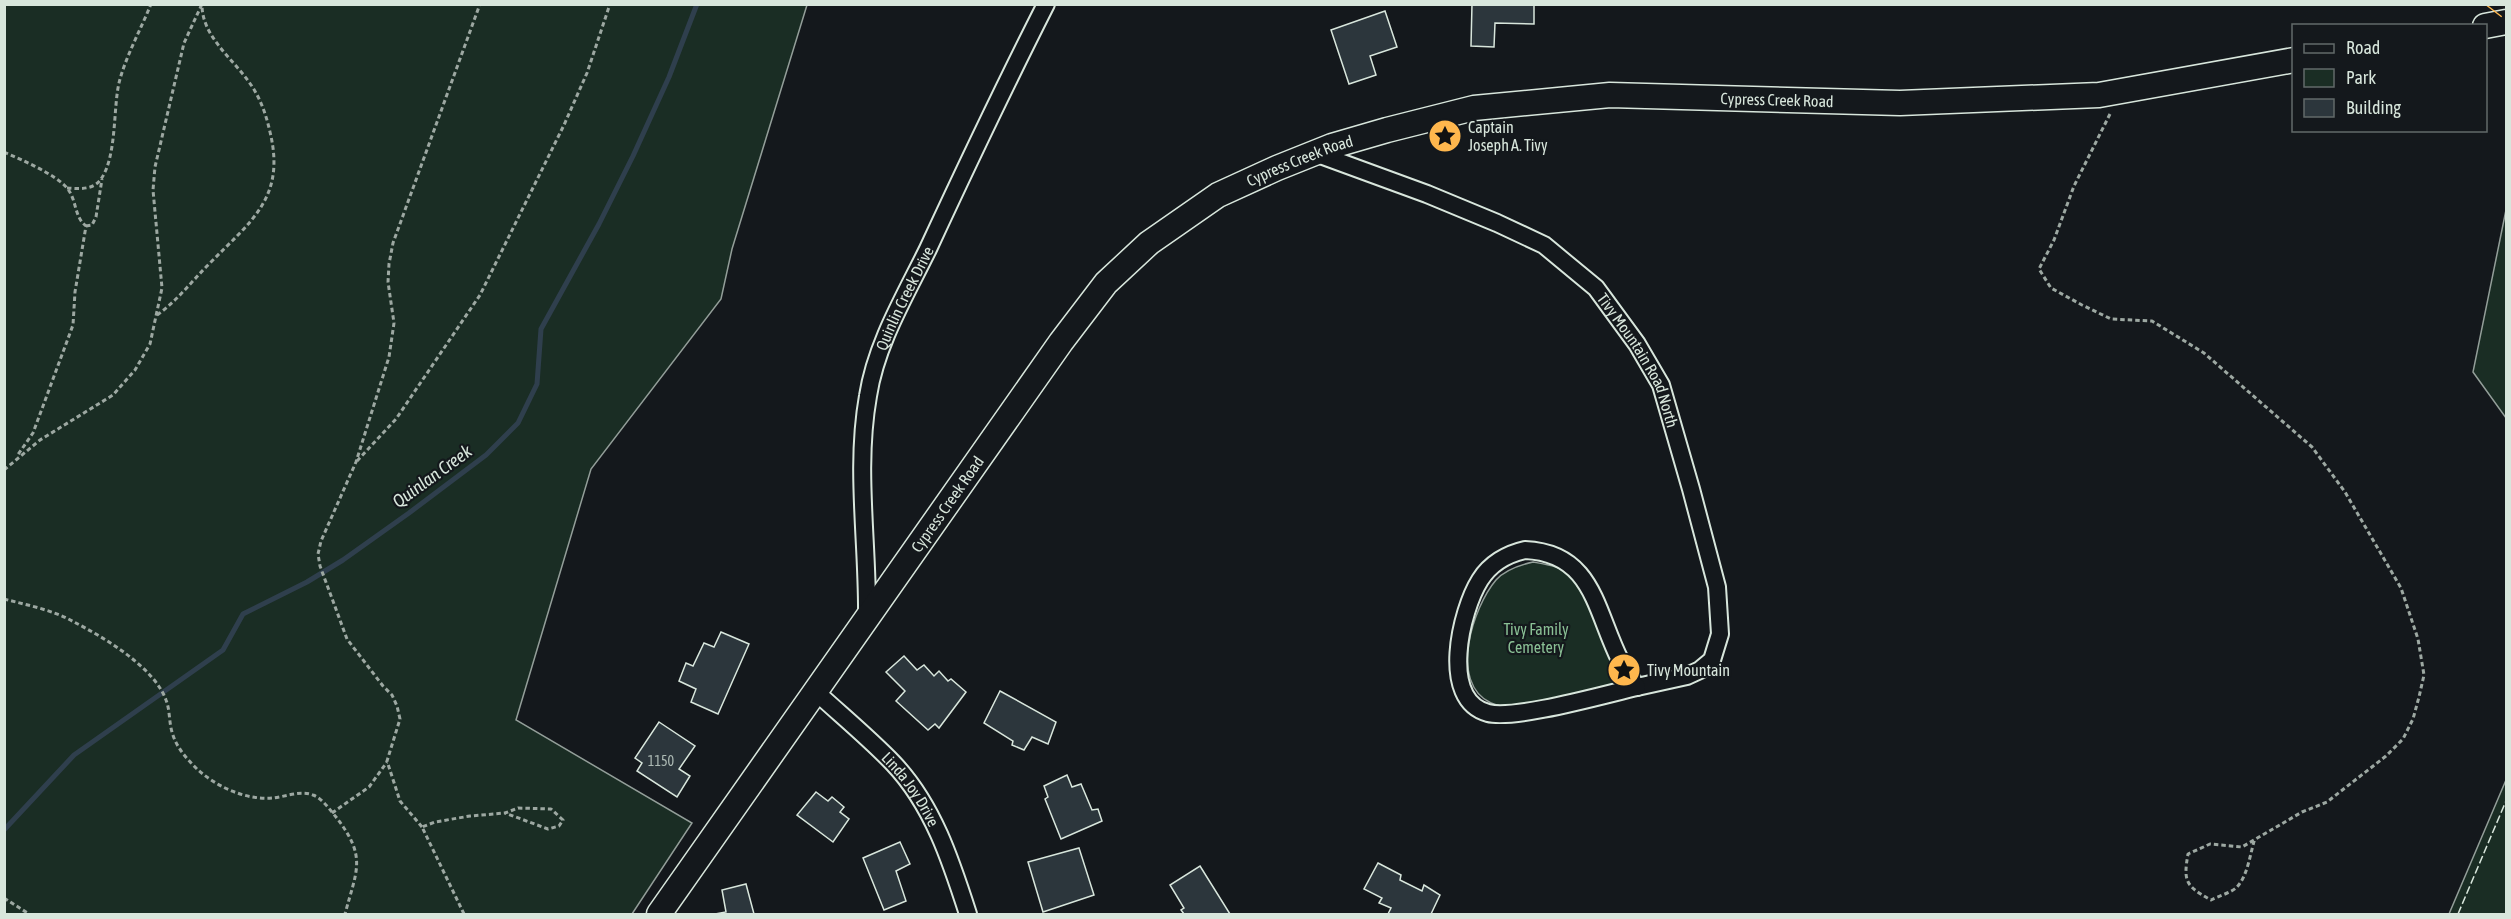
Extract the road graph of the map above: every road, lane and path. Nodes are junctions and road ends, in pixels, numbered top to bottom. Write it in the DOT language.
graph roads {
  1 [pos="151,4"];
  2 [pos="480,4"];
  3 [pos="610,4"];
  4 [pos="1046,4"];
  5 [pos="202,5"];
  6 [pos="2506,22"];
  7 [pos="2487,26"];
  8 [pos="2292,60"];
  9 [pos="2121,91"];
  10 [pos="4,152"];
  11 [pos="1315,153"];
  12 [pos="102,179"];
  13 [pos="67,188"];
  14 [pos="86,226"];
  15 [pos="157,315"];
  16 [pos="14,460"];
  17 [pos="356,462"];
  18 [pos="4,470"];
  19 [pos="4,598"];
  20 [pos="867,617"];
  21 [pos="1637,687"];
  22 [pos="815,691"];
  23 [pos="387,761"];
  24 [pos="332,813"];
  25 [pos="505,813"];
  26 [pos="422,827"];
  27 [pos="2255,838"];
  28 [pos="4,898"];
  29 [pos="29,915"];
  30 [pos="345,915"];
  31 [pos="464,915"];
  32 [pos="659,915"];
  33 [pos="968,915"];
  1 -- 12 [label="path"];
  2 -- 17 [label="path"];
  3 -- 17 [label="path"];
  4 -- 20 [label="street, Quinlin Creek Drive"];
  5 -- 15 [label="path"];
  5 -- 15 [label="path"];
  6 -- 7 [label="main road"];
  8 -- 9 [label="main road, Cypress Creek Road"];
  9 -- 11 [label="main road, Cypress Creek Road"];
  9 -- 27 [label="path"];
  10 -- 13 [label="path"];
  11 -- 20 [label="main road, Cypress Creek Road"];
  11 -- 21 [label="street, Tivy Mountain Road North"];
  12 -- 13 [label="path"];
  12 -- 14 [label="path"];
  13 -- 14 [label="path"];
  14 -- 16 [label="path"];
  15 -- 16 [label="path"];
  16 -- 18 [label="path"];
  17 -- 23 [label="path"];
  19 -- 24 [label="path"];
  20 -- 22 [label="main road, Cypress Creek Road"];
  21 -- 21 [label="street, Tivy Mountain Road North"];
  22 -- 32 [label="main road, Cypress Creek Road"];
  22 -- 33 [label="street, Linda Joy Drive"];
  23 -- 24 [label="path"];
  23 -- 26 [label="path"];
  24 -- 30 [label="path"];
  25 -- 25 [label="path"];
  25 -- 26 [label="path"];
  26 -- 31 [label="path"];
  28 -- 29 [label="path"];
}
